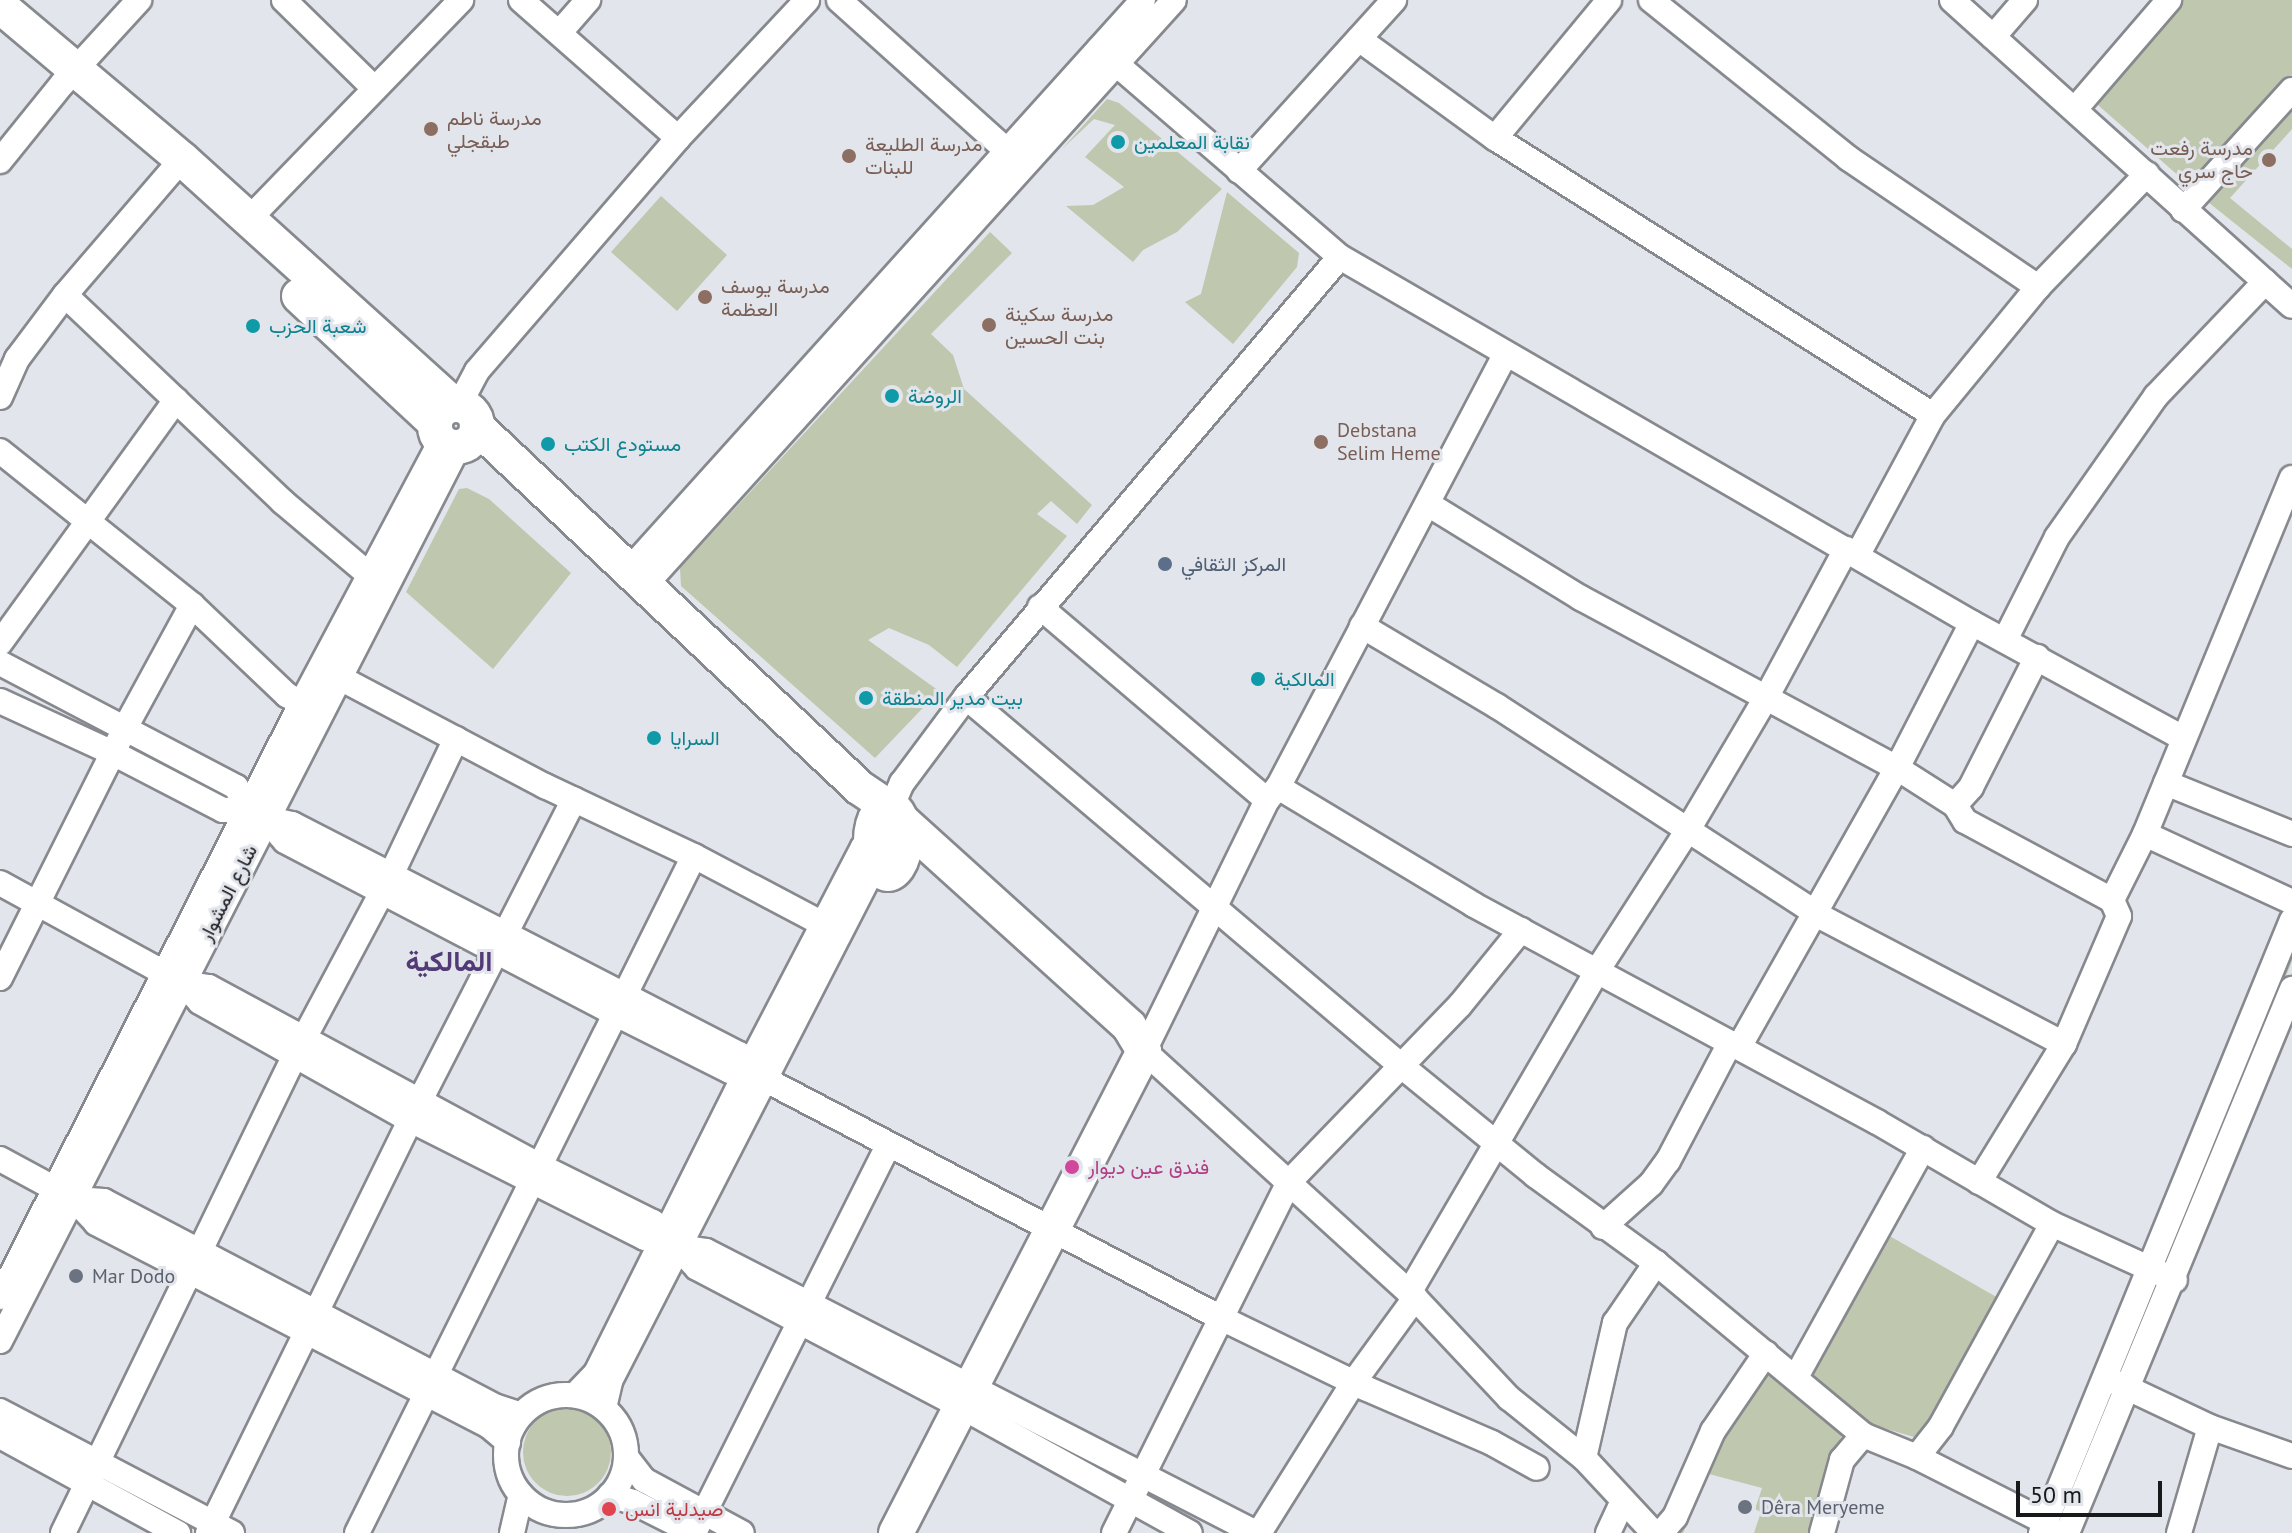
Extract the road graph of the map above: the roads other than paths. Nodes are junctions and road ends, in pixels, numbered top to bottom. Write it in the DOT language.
graph roads {
  1 [pos="139,0"];
  2 [pos="284,0"];
  3 [pos="461,0"];
  4 [pos="521,0"];
  5 [pos="588,0"];
  6 [pos="807,0"];
  7 [pos="839,0"];
  8 [pos="1143,0"];
  9 [pos="1174,0"];
  10 [pos="1394,0"];
  11 [pos="1609,0"];
  12 [pos="1651,0"];
  13 [pos="1952,0"];
  14 [pos="2025,0"];
  15 [pos="2169,0"];
  16 [pos="0,6"];
  17 [pos="0,31"];
  18 [pos="560,32"];
  19 [pos="1993,37"];
  20 [pos="1359,39"];
  21 [pos="1107,57"];
  22 [pos="69,75"];
  23 [pos="375,89"];
  24 [pos="2292,90"];
  25 [pos="2076,108"];
  26 [pos="678,138"];
  27 [pos="1495,138"];
  28 [pos="1006,150"];
  29 [pos="0,161"];
  30 [pos="175,167"];
  31 [pos="1024,167"];
  32 [pos="1239,171"];
  33 [pos="2147,174"];
  34 [pos="2183,210"];
  35 [pos="249,219"];
  36 [pos="1340,257"];
  37 [pos="2265,282"];
  38 [pos="2038,287"];
  39 [pos="65,295"];
  40 [pos="2292,306"];
  41 [pos="1505,355"];
  42 [pos="0,397"];
  43 [pos="176,400"];
  44 [pos="1933,415"];
  45 [pos="455,428"];
  46 [pos="0,451"];
  47 [pos="2292,478"];
  48 [pos="1428,504"];
  49 [pos="89,523"];
  50 [pos="1851,552"];
  51 [pos="638,577"];
  52 [pos="378,582"];
  53 [pos="192,605"];
  54 [pos="1040,607"];
  55 [pos="1972,623"];
  56 [pos="1362,626"];
  57 [pos="2005,640"];
  58 [pos="0,643"];
  59 [pos="2037,657"];
  60 [pos="0,663"];
  61 [pos="340,678"];
  62 [pos="1767,696"];
  63 [pos="966,697"];
  64 [pos="0,701"];
  65 [pos="311,710"];
  66 [pos="125,728"];
  67 [pos="2183,738"];
  68 [pos="456,739"];
  69 [pos="113,753"];
  70 [pos="1897,768"];
  71 [pos="2166,783"];
  72 [pos="1272,793"];
  73 [pos="574,799"];
  74 [pos="1955,805"];
  75 [pos="256,813"];
  76 [pos="886,823"];
  77 [pos="1689,828"];
  78 [pos="2145,834"];
  79 [pos="2292,834"];
  80 [pos="694,856"];
  81 [pos="0,883"];
  82 [pos="386,884"];
  83 [pos="2112,900"];
  84 [pos="2292,902"];
  85 [pos="39,903"];
  86 [pos="1214,910"];
  87 [pos="1814,912"];
  88 [pos="823,924"];
  89 [pos="2289,924"];
  90 [pos="1521,930"];
  91 [pos="501,945"];
  92 [pos="1597,971"];
  93 [pos="0,978"];
  94 [pos="174,978"];
  95 [pos="2292,989"];
  96 [pos="618,1004"];
  97 [pos="2064,1044"];
  98 [pos="1734,1045"];
  99 [pos="299,1047"];
  100 [pos="1144,1051"];
  101 [pos="1399,1064"];
  102 [pos="756,1074"];
  103 [pos="416,1110"];
  104 [pos="1495,1142"];
  105 [pos="888,1146"];
  106 [pos="1923,1148"];
  107 [pos="0,1159"];
  108 [pos="534,1173"];
  109 [pos="1289,1182"];
  110 [pos="1979,1182"];
  111 [pos="65,1194"];
  112 [pos="2052,1224"];
  113 [pos="1603,1227"];
  114 [pos="1052,1229"];
  115 [pos="670,1242"];
  116 [pos="194,1262"];
  117 [pos="1656,1263"];
  118 [pos="2149,1270"];
  119 [pos="2175,1280"];
  120 [pos="1412,1296"];
  121 [pos="0,1297"];
  122 [pos="803,1313"];
  123 [pos="1223,1319"];
  124 [pos="312,1323"];
  125 [pos="0,1341"];
  126 [pos="1766,1353"];
  127 [pos="1796,1377"];
  128 [pos="2104,1377"];
  129 [pos="1353,1383"];
  130 [pos="431,1384"];
  131 [pos="2129,1389"];
  132 [pos="575,1395"];
  133 [pos="968,1396"];
  134 [pos="604,1408"];
  135 [pos="0,1411"];
  136 [pos="521,1415"];
  137 [pos="2210,1427"];
  138 [pos="1863,1435"];
  139 [pos="0,1436"];
  140 [pos="508,1442"];
  141 [pos="2292,1456"];
  142 [pos="626,1457"];
  143 [pos="1917,1457"];
  144 [pos="1584,1458"];
  145 [pos="1537,1468"];
  146 [pos="93,1473"];
  147 [pos="1141,1475"];
  148 [pos="521,1495"];
  149 [pos="610,1495"];
  150 [pos="1128,1500"];
  151 [pos="1622,1503"];
  152 [pos="565,1514"];
  153 [pos="697,1528"];
  154 [pos="2047,1529"];
  155 [pos="218,1530"];
  156 [pos="63,1533"];
  157 [pos="178,1533"];
  158 [pos="357,1533"];
  159 [pos="512,1533"];
  160 [pos="544,1533"];
  161 [pos="742,1533"];
  162 [pos="896,1533"];
  163 [pos="1114,1533"];
  164 [pos="1190,1533"];
  165 [pos="1257,1533"];
  166 [pos="1608,1533"];
  167 [pos="1654,1533"];
  168 [pos="1661,1533"];
  169 [pos="1822,1533"];
  170 [pos="2067,1533"];
  171 [pos="2179,1533"];
  1 -- 22 [label="street"];
  2 -- 23 [label="street"];
  3 -- 23 [label="street"];
  4 -- 18 [label="street"];
  5 -- 18 [label="street"];
  6 -- 26 [label="street, شارع المشوار"];
  7 -- 28 [label="street"];
  8 -- 21 [label="street"];
  9 -- 21 [label="street"];
  10 -- 20 [label="street"];
  11 -- 27 [label="street"];
  12 -- 38 [label="street"];
  13 -- 19 [label="street"];
  14 -- 19 [label="street"];
  15 -- 25 [label="street"];
  16 -- 22 [label="main road"];
  17 -- 22 [label="main road"];
  18 -- 26 [label="street"];
  19 -- 25 [label="street"];
  20 -- 27 [label="street"];
  20 -- 32 [label="street"];
  21 -- 28 [label="street"];
  21 -- 31 [label="street"];
  21 -- 32 [label="street"];
  22 -- 29 [label="street"];
  22 -- 30 [label="main road"];
  23 -- 35 [label="street"];
  24 -- 34 [label="street"];
  25 -- 33 [label="street"];
  26 -- 45 [label="street, شارع المشوار"];
  27 -- 44 [label="street"];
  28 -- 31 [label="street"];
  28 -- 51 [label="street"];
  30 -- 35 [label="main road"];
  30 -- 39 [label="street"];
  30 -- 45 [label="main road"];
  31 -- 51 [label="street"];
  32 -- 36 [label="street"];
  33 -- 34 [label="street"];
  33 -- 38 [label="street"];
  34 -- 37 [label="street"];
  35 -- 45 [label="main road"];
  36 -- 41 [label="street"];
  36 -- 54 [label="street"];
  37 -- 40 [label="street"];
  37 -- 57 [label="street"];
  38 -- 44 [label="street"];
  39 -- 42 [label="street"];
  39 -- 43 [label="street"];
  41 -- 48 [label="street"];
  41 -- 50 [label="street"];
  43 -- 49 [label="street"];
  43 -- 52 [label="street"];
  44 -- 50 [label="street"];
  45 -- 51 [label="main road"];
  45 -- 52 [label="street, شارع المشوار"];
  45 -- 76 [label="main road"];
  46 -- 49 [label="street"];
  47 -- 67 [label="street"];
  48 -- 56 [label="street"];
  48 -- 62 [label="street"];
  49 -- 53 [label="street"];
  49 -- 58 [label="street"];
  50 -- 55 [label="street"];
  50 -- 62 [label="street"];
  51 -- 76 [label="main road"];
  52 -- 61 [label="street, شارع المشوار"];
  52 -- 65 [label="street, شارع المشوار"];
  53 -- 65 [label="street"];
  53 -- 66 [label="street"];
  54 -- 63 [label="street"];
  54 -- 72 [label="street"];
  55 -- 57 [label="street"];
  55 -- 70 [label="street"];
  56 -- 72 [label="street"];
  56 -- 77 [label="street"];
  57 -- 59 [label="street"];
  59 -- 67 [label="street"];
  59 -- 74 [label="street"];
  60 -- 66 [label="street"];
  61 -- 65 [label="street, شارع المشوار"];
  61 -- 68 [label="street"];
  62 -- 70 [label="street"];
  62 -- 77 [label="street"];
  63 -- 76 [label="street"];
  63 -- 86 [label="street"];
  64 -- 69 [label="street"];
  65 -- 75 [label="street, شارع المشوار"];
  66 -- 69 [label="street"];
  66 -- 75 [label="street"];
  67 -- 71 [label="street"];
  68 -- 73 [label="street"];
  68 -- 82 [label="street"];
  69 -- 75 [label="street"];
  69 -- 85 [label="street"];
  70 -- 74 [label="street"];
  70 -- 87 [label="street"];
  71 -- 78 [label="street"];
  71 -- 79 [label="street"];
  72 -- 86 [label="street"];
  72 -- 90 [label="street"];
  73 -- 80 [label="street"];
  73 -- 91 [label="street"];
  74 -- 83 [label="street"];
  75 -- 82 [label="street"];
  75 -- 94 [label="street, شارع المشوار"];
  76 -- 88 [label="street"];
  76 -- 100 [label="main road"];
  76 -- 102 [label="street"];
  77 -- 87 [label="street"];
  77 -- 92 [label="street"];
  78 -- 83 [label="street"];
  78 -- 84 [label="street"];
  80 -- 88 [label="street"];
  80 -- 96 [label="street"];
  81 -- 85 [label="street"];
  82 -- 91 [label="street"];
  82 -- 99 [label="street"];
  83 -- 97 [label="street"];
  85 -- 93 [label="street"];
  85 -- 94 [label="street"];
  86 -- 100 [label="street"];
  86 -- 101 [label="street"];
  87 -- 97 [label="street"];
  87 -- 98 [label="street"];
  88 -- 102 [label="street"];
  89 -- 118 [label="street"];
  90 -- 92 [label="street"];
  90 -- 101 [label="street"];
  91 -- 96 [label="street"];
  91 -- 103 [label="street"];
  92 -- 98 [label="street"];
  92 -- 104 [label="street"];
  94 -- 99 [label="street"];
  94 -- 111 [label="street, شارع المشوار"];
  95 -- 119 [label="street"];
  96 -- 102 [label="street"];
  96 -- 108 [label="street"];
  97 -- 110 [label="street"];
  98 -- 106 [label="street"];
  98 -- 113 [label="street"];
  99 -- 103 [label="street"];
  99 -- 116 [label="street"];
  100 -- 109 [label="street"];
  100 -- 114 [label="main road"];
  101 -- 104 [label="street"];
  101 -- 109 [label="street"];
  102 -- 105 [label="street"];
  102 -- 115 [label="street"];
  103 -- 108 [label="street"];
  103 -- 124 [label="street"];
  104 -- 113 [label="street"];
  104 -- 120 [label="street"];
  105 -- 114 [label="street"];
  105 -- 122 [label="street"];
  106 -- 110 [label="street"];
  106 -- 127 [label="street"];
  107 -- 111 [label="street"];
  108 -- 115 [label="street"];
  108 -- 130 [label="street"];
  109 -- 120 [label="street"];
  109 -- 123 [label="street"];
  110 -- 112 [label="street"];
  111 -- 116 [label="street"];
  111 -- 121 [label="street, شارع المشوار"];
  111 -- 125 [label="street, شارع المشوار"];
  112 -- 118 [label="street"];
  112 -- 143 [label="street"];
  113 -- 117 [label="street"];
  114 -- 123 [label="street"];
  114 -- 133 [label="main road"];
  115 -- 122 [label="street"];
  115 -- 132 [label="street"];
  115 -- 134 [label="street"];
  116 -- 124 [label="street"];
  116 -- 146 [label="street"];
  117 -- 126 [label="street"];
  117 -- 144 [label="street"];
  118 -- 119 [label="street"];
  118 -- 128 [label="street"];
  119 -- 131 [label="street"];
  120 -- 129 [label="street"];
  120 -- 144 [label="street"];
  122 -- 133 [label="street"];
  122 -- 153 [label="street"];
  123 -- 129 [label="street"];
  123 -- 147 [label="street"];
  124 -- 130 [label="street"];
  124 -- 155 [label="street"];
  126 -- 127 [label="street"];
  126 -- 168 [label="street"];
  127 -- 138 [label="street"];
  128 -- 131 [label="street"];
  128 -- 154 [label="street"];
  129 -- 145 [label="street"];
  129 -- 165 [label="street"];
  130 -- 136 [label="street"];
  130 -- 140 [label="street"];
  130 -- 158 [label="street"];
  131 -- 137 [label="street"];
  131 -- 170 [label="street"];
  132 -- 134 [label="street"];
  132 -- 136 [label="street"];
  133 -- 147 [label="street"];
  133 -- 150 [label="street"];
  133 -- 162 [label="main road"];
  134 -- 142 [label="street"];
  135 -- 146 [label="street"];
  136 -- 140 [label="street"];
  137 -- 141 [label="street"];
  137 -- 171 [label="street"];
  138 -- 143 [label="street"];
  138 -- 169 [label="street"];
  139 -- 146 [label="street"];
  140 -- 148 [label="street"];
  142 -- 149 [label="street"];
  142 -- 153 [label="street"];
  143 -- 154 [label="street"];
  144 -- 151 [label="street"];
  146 -- 155 [label="street"];
  146 -- 156 [label="street"];
  146 -- 157 [label="street"];
  147 -- 150 [label="street"];
  147 -- 165 [label="street"];
  148 -- 152 [label="street"];
  148 -- 159 [label="street"];
  149 -- 152 [label="street"];
  149 -- 153 [label="street"];
  150 -- 163 [label="street"];
  150 -- 164 [label="street"];
  151 -- 166 [label="street"];
  151 -- 167 [label="street"];
  152 -- 160 [label="street"];
  153 -- 161 [label="street"];
}
